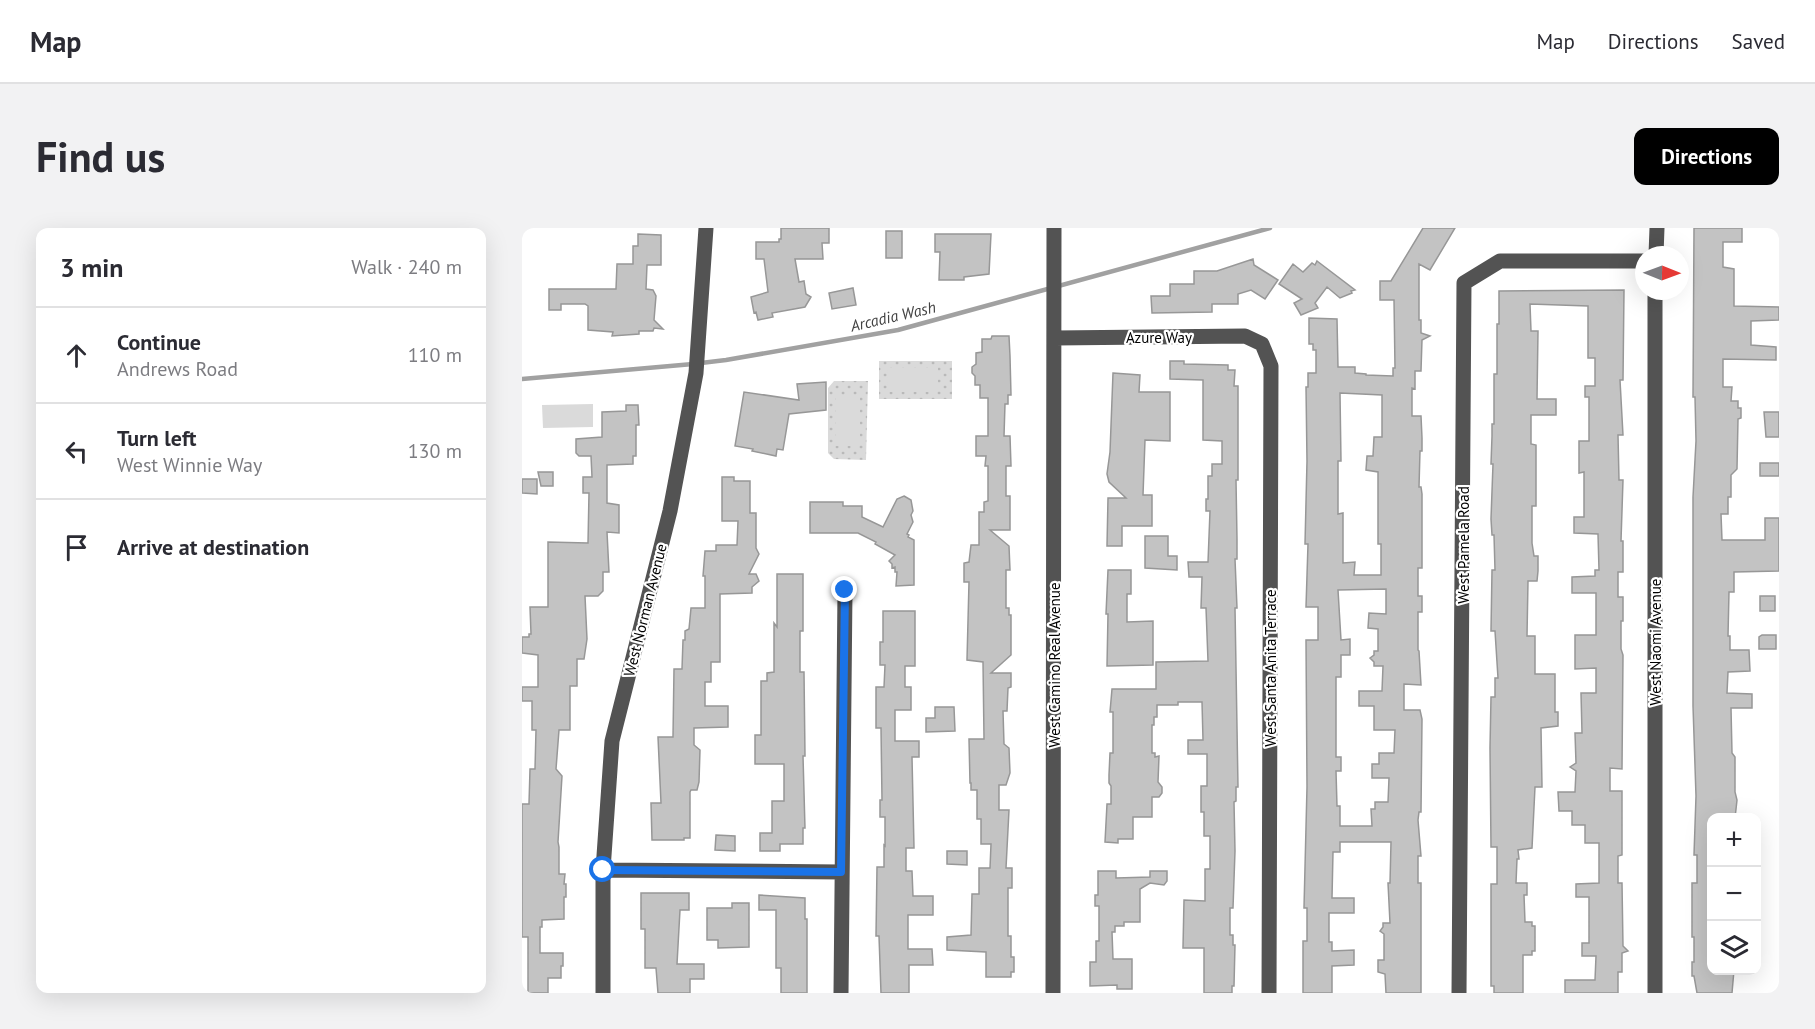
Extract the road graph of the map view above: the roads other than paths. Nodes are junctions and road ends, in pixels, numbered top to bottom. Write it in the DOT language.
graph roads {
  1 [pos="706,228"];
  2 [pos="1054,228"];
  3 [pos="1657,228"];
  4 [pos="1656,246"];
  5 [pos="1635,261"];
  6 [pos="1655,300"];
  7 [pos="1055,338"];
  8 [pos="1262,344"];
  9 [pos="845,590"];
  10 [pos="603,870"];
  11 [pos="841,872"];
  12 [pos="603,993"];
  13 [pos="841,993"];
  14 [pos="1053,993"];
  15 [pos="1269,993"];
  16 [pos="1459,993"];
  17 [pos="1655,993"];
  1 -- 10 [label="street, West Norman Avenue"];
  2 -- 7 [label="street, West Camino Real Avenue"];
  3 -- 4 [label="street"];
  5 -- 16 [label="street, West Pamela Road"];
  6 -- 17 [label="street, West Naomi Avenue"];
  7 -- 8 [label="street, Azure Way"];
  7 -- 14 [label="street, West Camino Real Avenue"];
  8 -- 15 [label="street, West Santa Anita Terrace"];
  9 -- 11 [label="street"];
  10 -- 11 [label="street"];
  10 -- 12 [label="street, West Norman Avenue"];
  11 -- 13 [label="street"];
}
